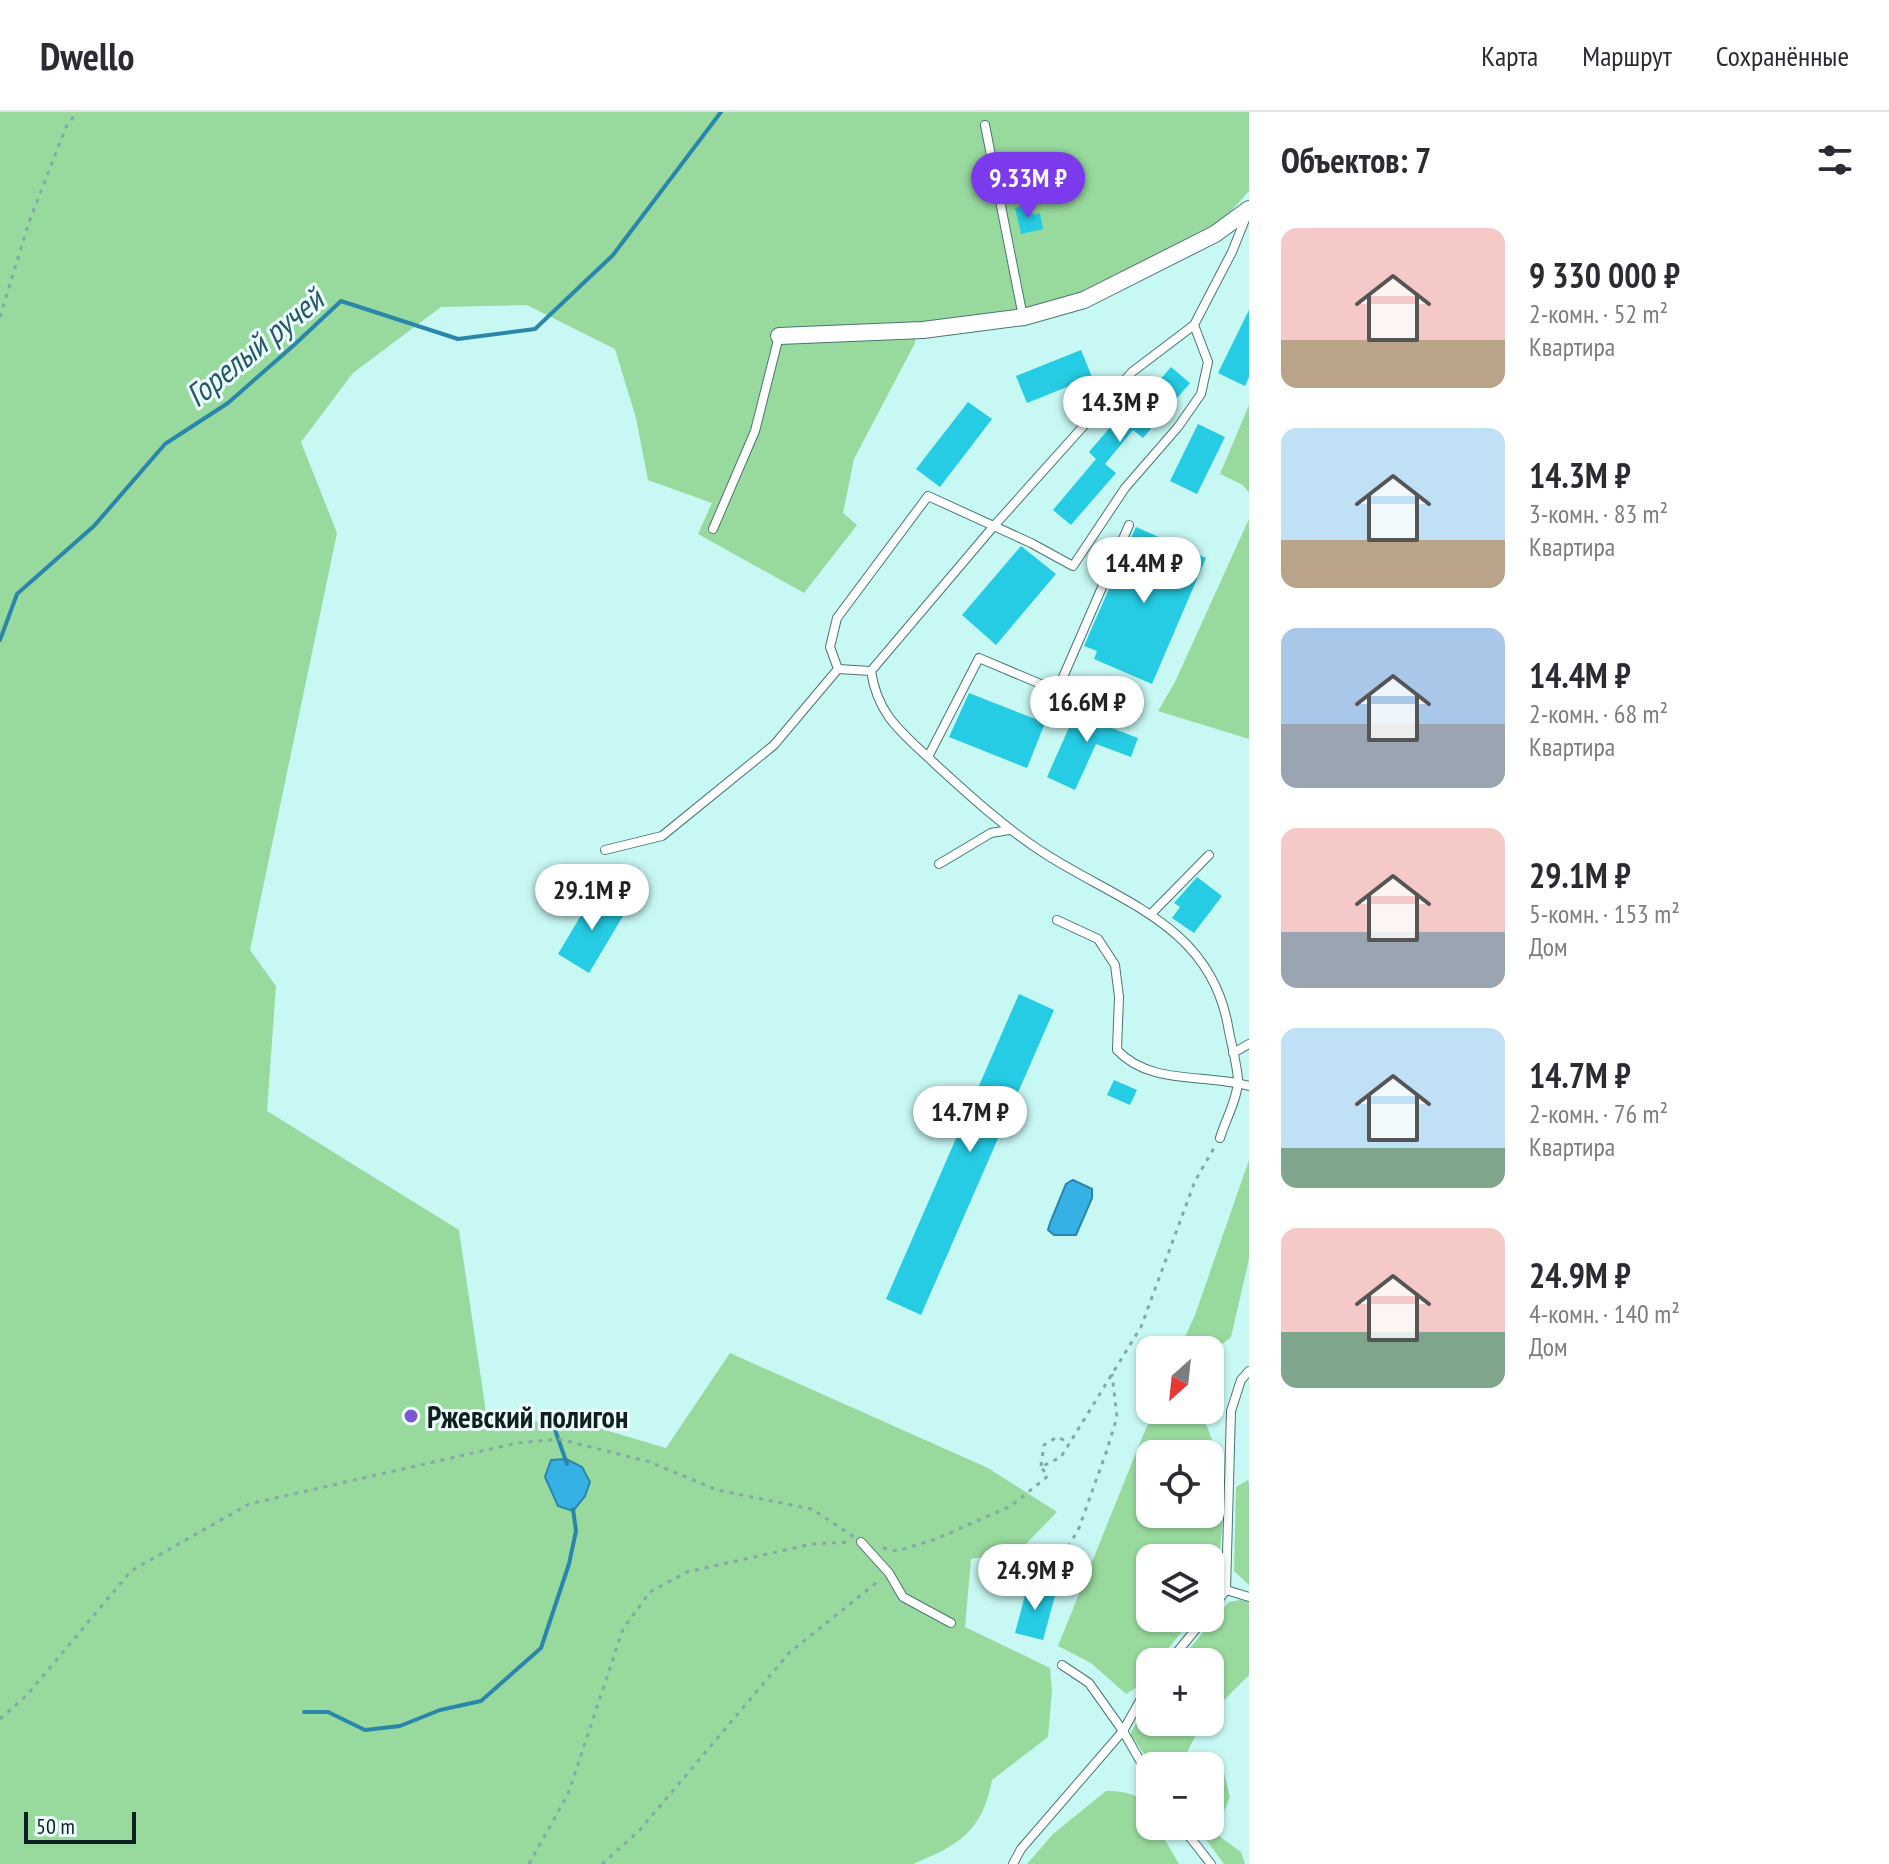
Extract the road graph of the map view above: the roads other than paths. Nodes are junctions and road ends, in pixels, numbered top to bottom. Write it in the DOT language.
graph roads {
  1 [pos="985,125"];
  2 [pos="1249,210"];
  3 [pos="1024,317"];
  4 [pos="1194,325"];
  5 [pos="779,336"];
  6 [pos="1129,525"];
  7 [pos="993,527"];
  8 [pos="713,529"];
  9 [pos="838,669"];
  10 [pos="871,671"];
  11 [pos="928,757"];
  12 [pos="1009,830"];
  13 [pos="605,850"];
  14 [pos="1209,855"];
  15 [pos="939,864"];
  16 [pos="1151,914"];
  17 [pos="1057,920"];
  18 [pos="1249,1044"];
  19 [pos="1233,1053"];
  20 [pos="1238,1083"];
  21 [pos="1249,1086"];
  22 [pos="1220,1138"];
  23 [pos="1249,1371"];
  24 [pos="861,1542"];
  25 [pos="1226,1590"];
  26 [pos="1224,1593"];
  27 [pos="1249,1597"];
  28 [pos="951,1623"];
  29 [pos="1194,1632"];
  30 [pos="1180,1648"];
  31 [pos="1062,1665"];
  32 [pos="1136,1708"];
  33 [pos="1123,1731"];
  34 [pos="1136,1754"];
  35 [pos="1192,1840"];
  36 [pos="1013,1864"];
  37 [pos="1211,1864"];
  1 -- 3 [label="lane"];
  2 -- 3 [label="street"];
  2 -- 4 [label="lane"];
  3 -- 5 [label="street"];
  4 -- 7 [label="lane"];
  4 -- 7 [label="lane"];
  5 -- 8 [label="lane"];
  6 -- 11 [label="lane"];
  7 -- 9 [label="lane"];
  7 -- 10 [label="lane"];
  9 -- 10 [label="lane"];
  9 -- 13 [label="lane"];
  10 -- 11 [label="lane"];
  11 -- 12 [label="lane"];
  12 -- 15 [label="lane"];
  12 -- 16 [label="lane"];
  14 -- 16 [label="lane"];
  16 -- 19 [label="lane"];
  17 -- 20 [label="lane"];
  18 -- 19 [label="lane"];
  19 -- 20 [label="lane"];
  20 -- 21 [label="lane"];
  20 -- 22 [label="lane"];
  23 -- 25 [label="lane"];
  24 -- 28 [label="lane"];
  25 -- 26 [label="lane"];
  25 -- 27 [label="lane"];
  29 -- 30 [label="lane"];
  31 -- 33 [label="lane"];
  32 -- 33 [label="lane"];
  33 -- 34 [label="lane"];
  33 -- 36 [label="lane"];
  35 -- 37 [label="lane"];
}
